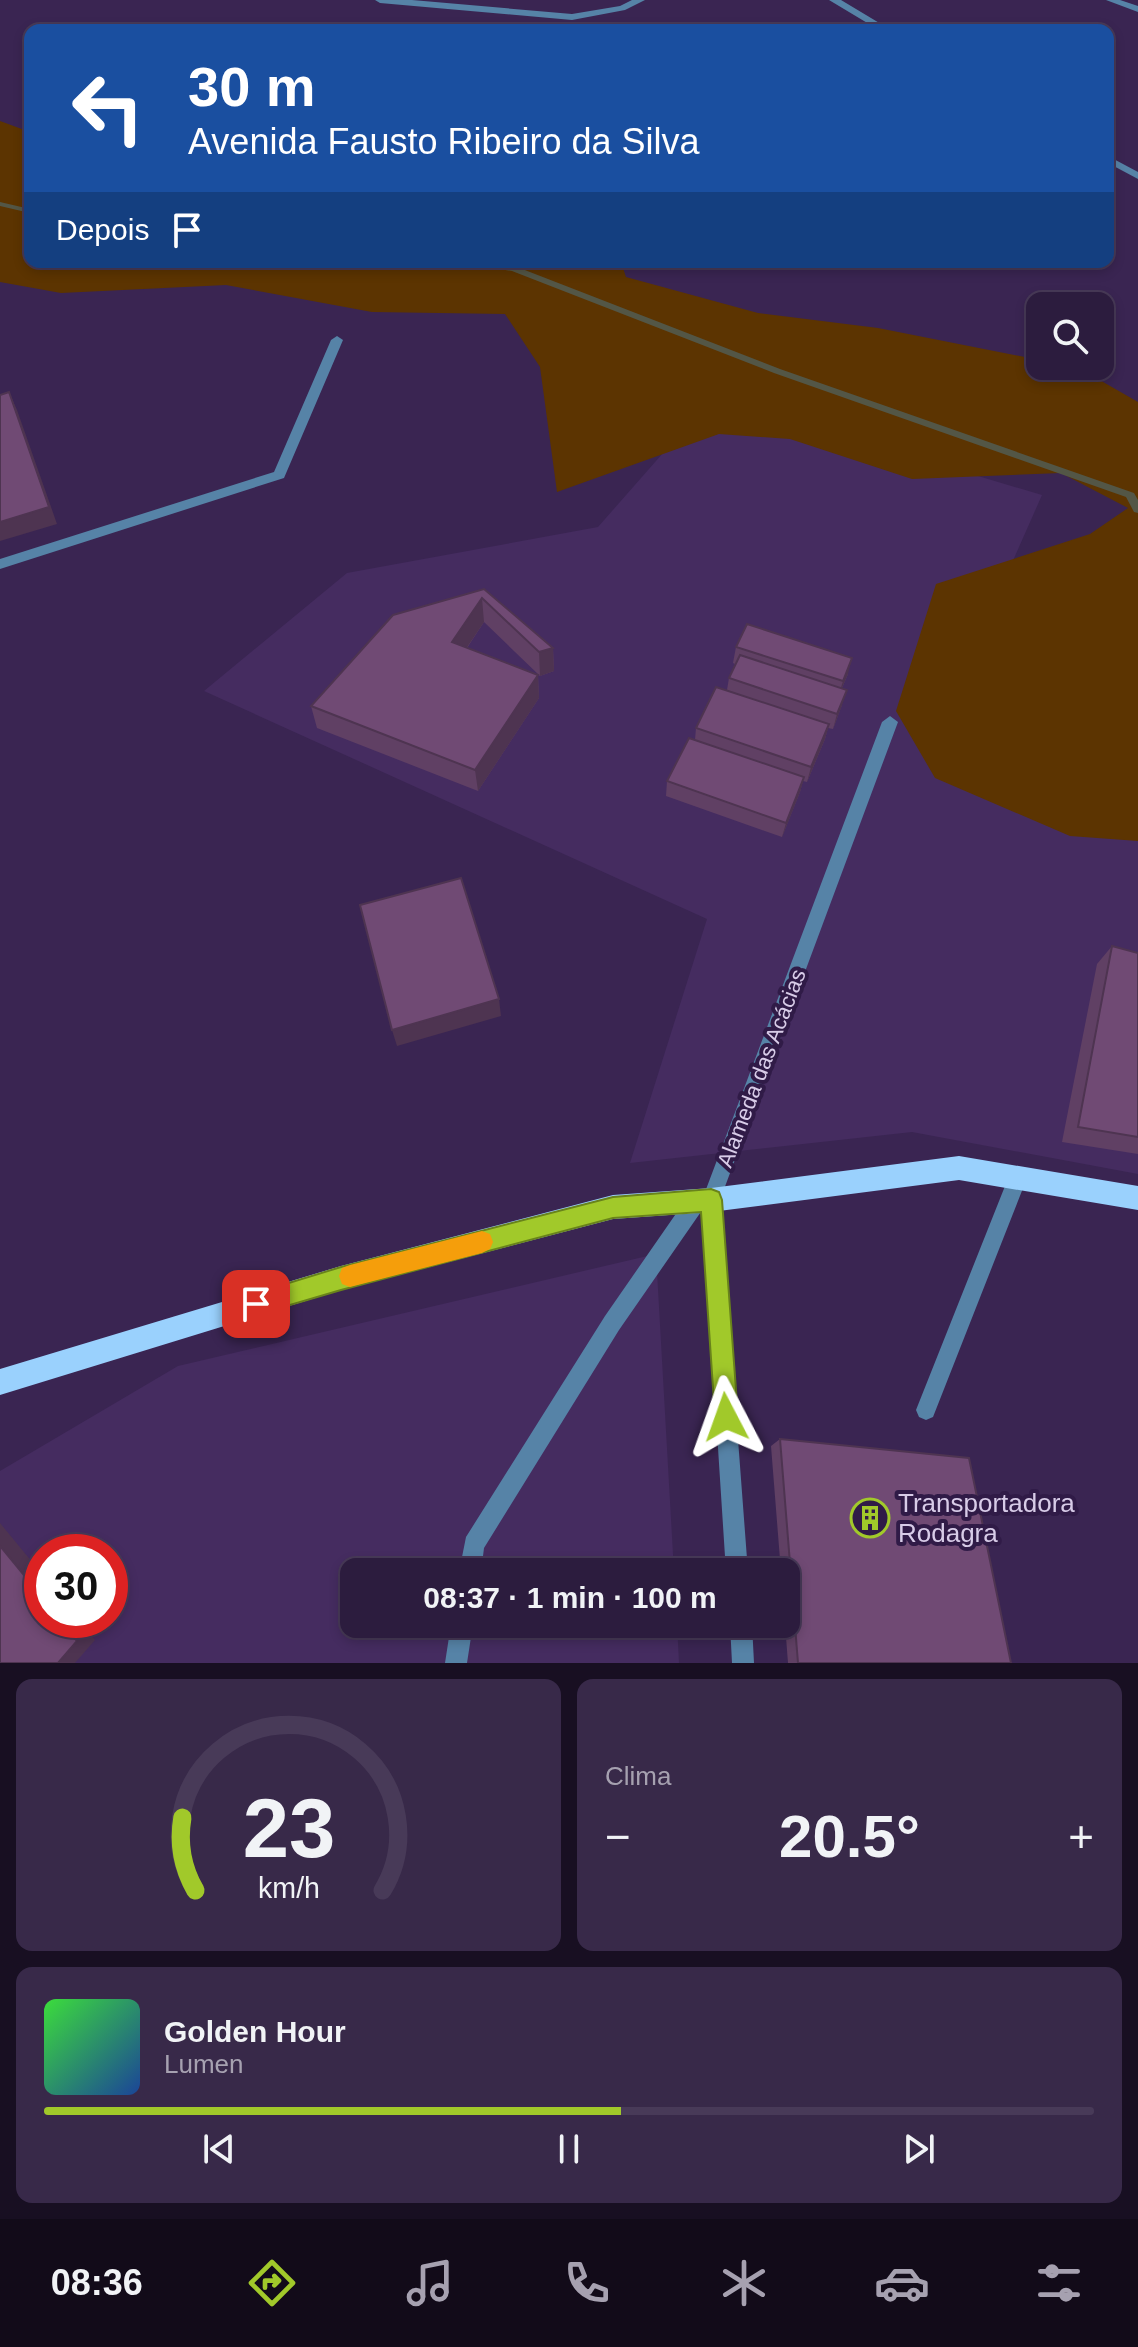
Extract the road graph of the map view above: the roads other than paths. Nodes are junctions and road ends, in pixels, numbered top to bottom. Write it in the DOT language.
graph roads {
  1 [pos="380,0"];
  2 [pos="640,0"];
  3 [pos="834,0"];
  4 [pos="1111,0"];
  5 [pos="1138,9"];
  6 [pos="876,24"];
  7 [pos="1114,162"];
  8 [pos="1138,176"];
  9 [pos="337,340"];
  10 [pos="0,564"];
  11 [pos="890,722"];
  12 [pos="1018,1178"];
  13 [pos="1138,1198"];
  14 [pos="705,1200"];
  15 [pos="0,1382"];
  16 [pos="926,1410"];
  17 [pos="472,1558"];
  18 [pos="736,1558"];
  19 [pos="460,1638"];
  20 [pos="742,1638"];
  21 [pos="456,1663"];
  22 [pos="743,1663"];
  1 -- 2 [label="street"];
  3 -- 6 [label="street"];
  4 -- 5 [label="street"];
  7 -- 8 [label="street"];
  9 -- 10 [label="street"];
  11 -- 14 [label="street, Alameda das Acácias"];
  12 -- 13 [label="main road"];
  12 -- 14 [label="main road"];
  12 -- 16 [label="street"];
  14 -- 15 [label="main road"];
  14 -- 17 [label="street"];
  14 -- 18 [label="street, Alameda das Acácias"];
  19 -- 21 [label="street"];
  20 -- 22 [label="street"];
}
